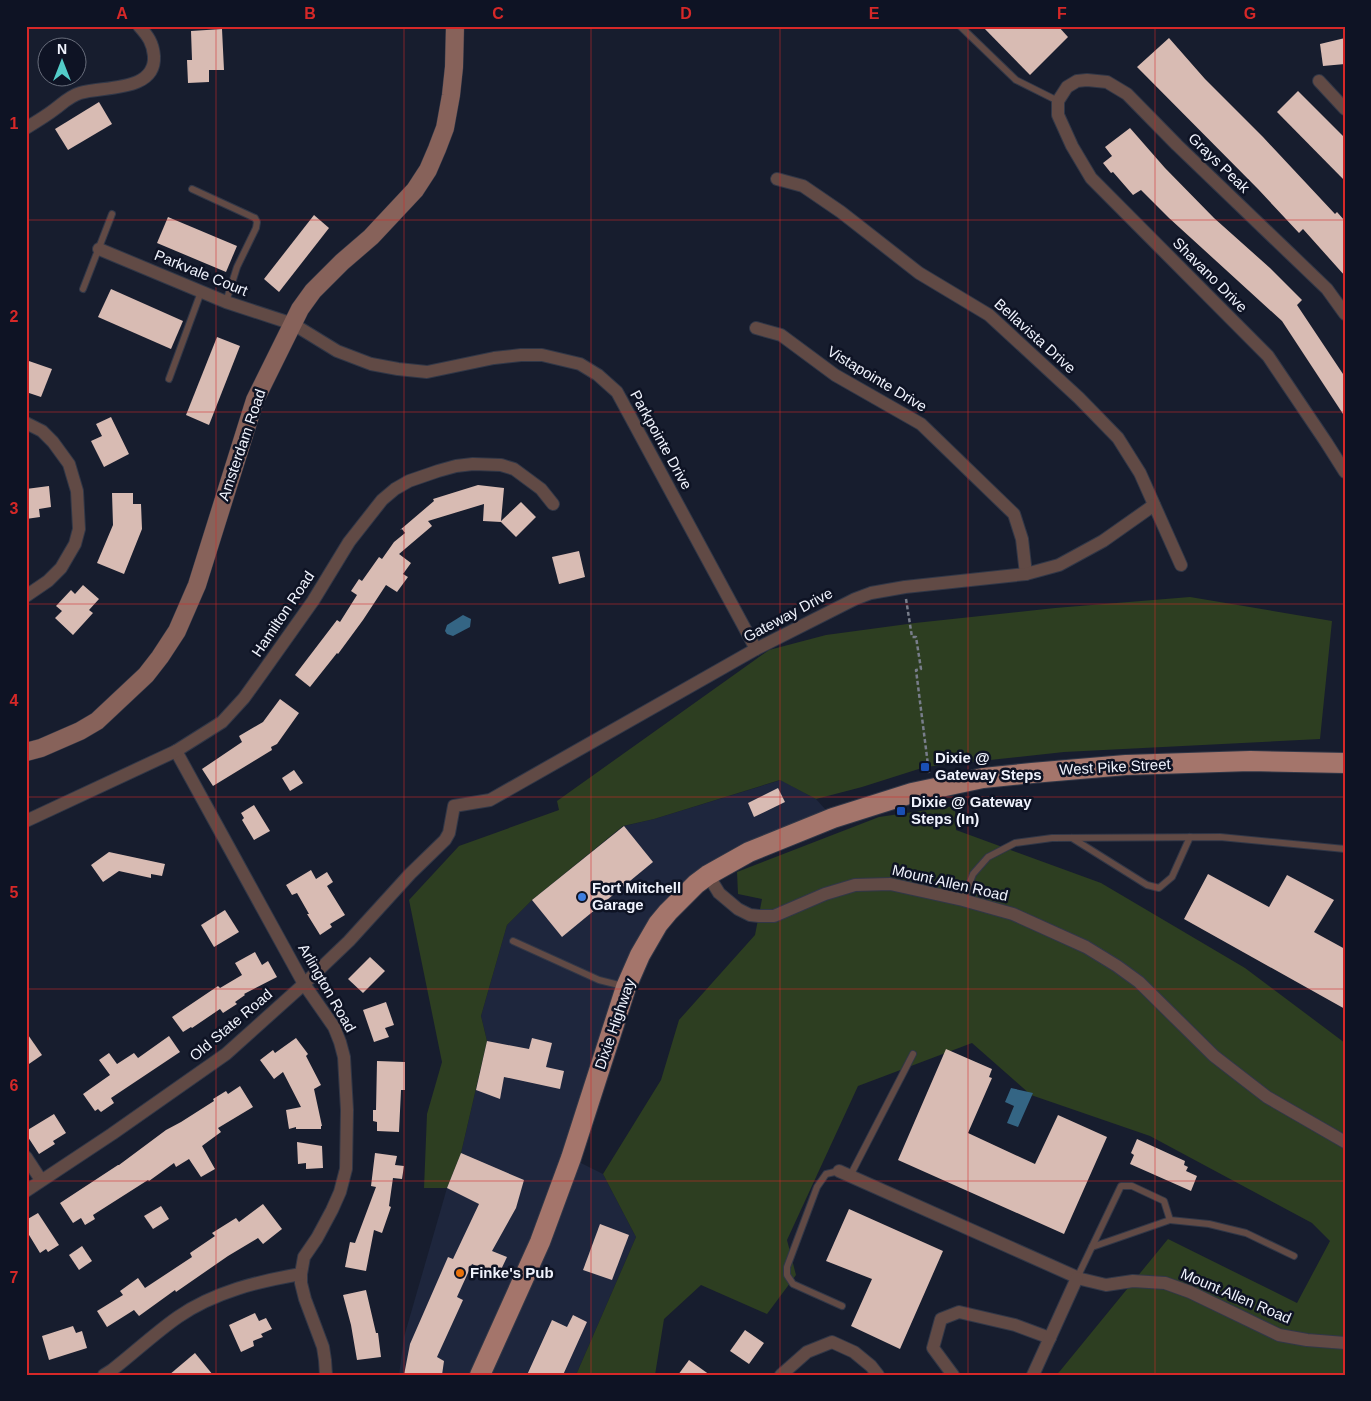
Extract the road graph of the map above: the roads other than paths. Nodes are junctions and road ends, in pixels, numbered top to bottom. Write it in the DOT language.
graph roads {
  1 [pos="139,26"];
  2 [pos="456,26"];
  3 [pos="960,26"];
  4 [pos="1319,81"];
  5 [pos="1058,101"];
  6 [pos="1345,109"];
  7 [pos="26,128"];
  8 [pos="777,179"];
  9 [pos="192,189"];
  10 [pos="112,214"];
  11 [pos="99,249"];
  12 [pos="82,288"];
  13 [pos="201,292"];
  14 [pos="226,302"];
  15 [pos="1345,314"];
  16 [pos="293,324"];
  17 [pos="756,328"];
  18 [pos="169,379"];
  19 [pos="26,423"];
  20 [pos="1345,472"];
  21 [pos="553,504"];
  22 [pos="1154,505"];
  23 [pos="1181,564"];
  24 [pos="1026,574"];
  25 [pos="26,596"];
  26 [pos="756,649"];
  27 [pos="176,751"];
  28 [pos="26,752"];
  29 [pos="1345,763"];
  30 [pos="889,800"];
  31 [pos="454,806"];
  32 [pos="26,821"];
  33 [pos="1190,837"];
  34 [pos="1070,838"];
  35 [pos="1345,849"];
  36 [pos="708,875"];
  37 [pos="963,900"];
  38 [pos="513,941"];
  39 [pos="304,984"];
  40 [pos="626,987"];
  41 [pos="912,1054"];
  42 [pos="1345,1142"];
  43 [pos="26,1157"];
  44 [pos="845,1173"];
  45 [pos="41,1180"];
  46 [pos="26,1191"];
  47 [pos="1170,1220"];
  48 [pos="1092,1247"];
  49 [pos="1294,1256"];
  50 [pos="301,1274"];
  51 [pos="1077,1278"];
  52 [pos="842,1306"];
  53 [pos="1050,1338"];
  54 [pos="1345,1342"];
  55 [pos="104,1375"];
  56 [pos="326,1375"];
  57 [pos="480,1375"];
  58 [pos="781,1375"];
  59 [pos="878,1375"];
  60 [pos="953,1375"];
  61 [pos="1033,1375"];
  1 -- 7 [label="street"];
  2 -- 16 [label="street, Amsterdam Road"];
  3 -- 5 [label="lane"];
  4 -- 6 [label="street"];
  5 -- 15 [label="street, Grays Peak"];
  5 -- 20 [label="street, Shavano Drive"];
  8 -- 22 [label="street, Bellavista Drive"];
  9 -- 14 [label="lane"];
  10 -- 11 [label="lane"];
  11 -- 12 [label="lane"];
  11 -- 13 [label="street, Parkvale Court"];
  13 -- 14 [label="street, Parkvale Court"];
  13 -- 18 [label="lane"];
  14 -- 16 [label="street, Parkvale Court"];
  16 -- 26 [label="street, Parkpointe Drive"];
  16 -- 28 [label="street, Amsterdam Road"];
  17 -- 24 [label="street, Vistapointe Drive"];
  19 -- 25 [label="street"];
  21 -- 27 [label="street, Hamilton Road"];
  22 -- 23 [label="street, Bellavista Drive"];
  22 -- 24 [label="street, Gateway Drive"];
  24 -- 26 [label="street, Gateway Drive"];
  26 -- 31 [label="street, Gateway Drive"];
  27 -- 32 [label="street, Hamilton Road"];
  27 -- 39 [label="street, Arlington Road"];
  29 -- 30 [label="main road, West Pike Street"];
  30 -- 36 [label="main road, Dixie Highway"];
  31 -- 39 [label="street, Old State Road"];
  33 -- 34 [label="lane"];
  33 -- 34 [label="lane"];
  33 -- 35 [label="lane"];
  34 -- 37 [label="lane"];
  36 -- 37 [label="street, Mount Allen Road"];
  36 -- 40 [label="main road, Dixie Highway"];
  37 -- 42 [label="street, Mount Allen Road"];
  38 -- 40 [label="lane"];
  39 -- 45 [label="street, Old State Road"];
  39 -- 50 [label="street, Arlington Road"];
  40 -- 57 [label="main road, Dixie Highway"];
  41 -- 44 [label="lane"];
  43 -- 45 [label="street"];
  44 -- 51 [label="street, Mount Allen Road"];
  44 -- 52 [label="lane"];
  45 -- 46 [label="street, Old State Road"];
  47 -- 48 [label="lane"];
  47 -- 48 [label="lane"];
  47 -- 49 [label="lane"];
  48 -- 51 [label="lane"];
  50 -- 55 [label="street"];
  50 -- 56 [label="street, Arlington Road"];
  51 -- 53 [label="street"];
  51 -- 54 [label="street, Mount Allen Road"];
  53 -- 60 [label="street"];
  53 -- 61 [label="street"];
  58 -- 59 [label="street"];
}
